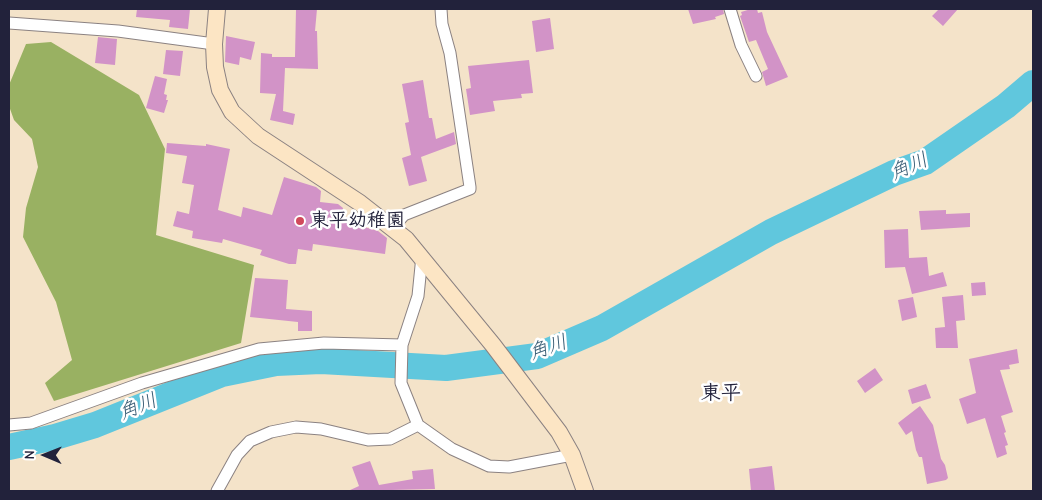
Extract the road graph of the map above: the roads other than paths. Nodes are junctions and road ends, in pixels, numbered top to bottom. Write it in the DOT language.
graph roads {
  1 [pos="217,9"];
  2 [pos="441,9"];
  3 [pos="730,9"];
  4 [pos="9,23"];
  5 [pos="214,44"];
  6 [pos="756,76"];
  7 [pos="393,227"];
  8 [pos="422,256"];
  9 [pos="402,347"];
  10 [pos="9,425"];
  11 [pos="418,425"];
  12 [pos="572,455"];
  13 [pos="217,491"];
  14 [pos="586,491"];
  1 -- 5 [label="street"];
  2 -- 7 [label="street"];
  3 -- 6 [label="street"];
  4 -- 5 [label="street"];
  5 -- 7 [label="street"];
  7 -- 8 [label="street"];
  8 -- 9 [label="street"];
  8 -- 12 [label="street"];
  9 -- 10 [label="street"];
  9 -- 11 [label="street"];
  11 -- 12 [label="street"];
  11 -- 13 [label="street"];
  12 -- 14 [label="street"];
}
